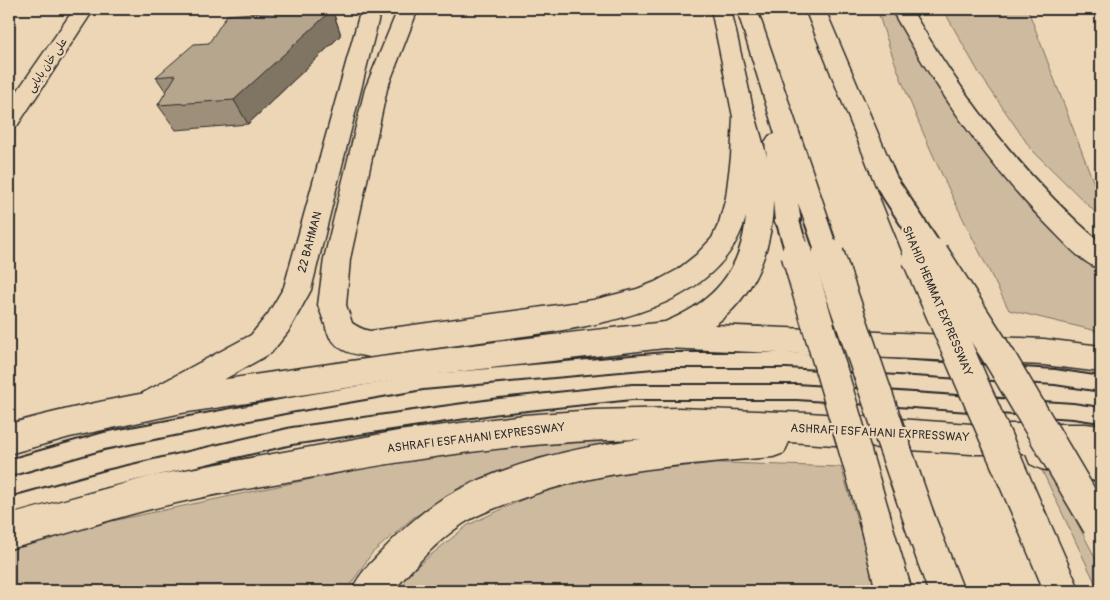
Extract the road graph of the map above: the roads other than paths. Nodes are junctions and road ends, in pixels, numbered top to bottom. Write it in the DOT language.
graph roads {
  1 [pos="84,9"];
  2 [pos="371,9"];
  3 [pos="408,9"];
  4 [pos="721,9"];
  5 [pos="747,9"];
  6 [pos="815,9"];
  7 [pos="837,9"];
  8 [pos="901,9"];
  9 [pos="842,77"];
  10 [pos="768,78"];
  11 [pos="744,117"];
  12 [pos="9,120"];
  13 [pos="887,183"];
  14 [pos="1101,258"];
  15 [pos="665,335"];
  16 [pos="1101,359"];
  17 [pos="1101,384"];
  18 [pos="150,405"];
  19 [pos="1101,415"];
  20 [pos="887,433"];
  21 [pos="9,439"];
  22 [pos="971,439"];
  23 [pos="1101,442"];
  24 [pos="1101,466"];
  25 [pos="9,468"];
  26 [pos="9,506"];
  27 [pos="1100,529"];
  28 [pos="9,532"];
  29 [pos="370,591"];
  30 [pos="894,591"];
  31 [pos="946,591"];
  32 [pos="1062,591"];
  1 -- 12 [label="main road, علی خان بابایی"];
  2 -- 18 [label="main road, 22 BAHMAN"];
  3 -- 11 [label="main road"];
  4 -- 11 [label="main road"];
  5 -- 10 [label="main road"];
  6 -- 9 [label="main road, SHAHID HEMMAT EXPRESSWAY"];
  7 -- 9 [label="main road"];
  8 -- 14 [label="main road"];
  9 -- 13 [label="main road, SHAHID HEMMAT EXPRESSWAY"];
  10 -- 30 [label="main road, bridge"];
  10 -- 31 [label="main road, bridge"];
  11 -- 15 [label="main road"];
  13 -- 27 [label="main road, bridge"];
  13 -- 32 [label="main road, SHAHID HEMMAT EXPRESSWAY, bridge"];
  15 -- 16 [label="main road"];
  15 -- 18 [label="main road"];
  17 -- 25 [label="lane"];
  18 -- 21 [label="main road"];
  19 -- 26 [label="lane"];
  20 -- 22 [label="main road, ASHRAFI ESFAHANI EXPRESSWAY"];
  20 -- 28 [label="main road, ASHRAFI ESFAHANI EXPRESSWAY"];
  20 -- 29 [label="main road"];
  22 -- 23 [label="main road, ASHRAFI ESFAHANI EXPRESSWAY"];
  22 -- 24 [label="main road"];
}
